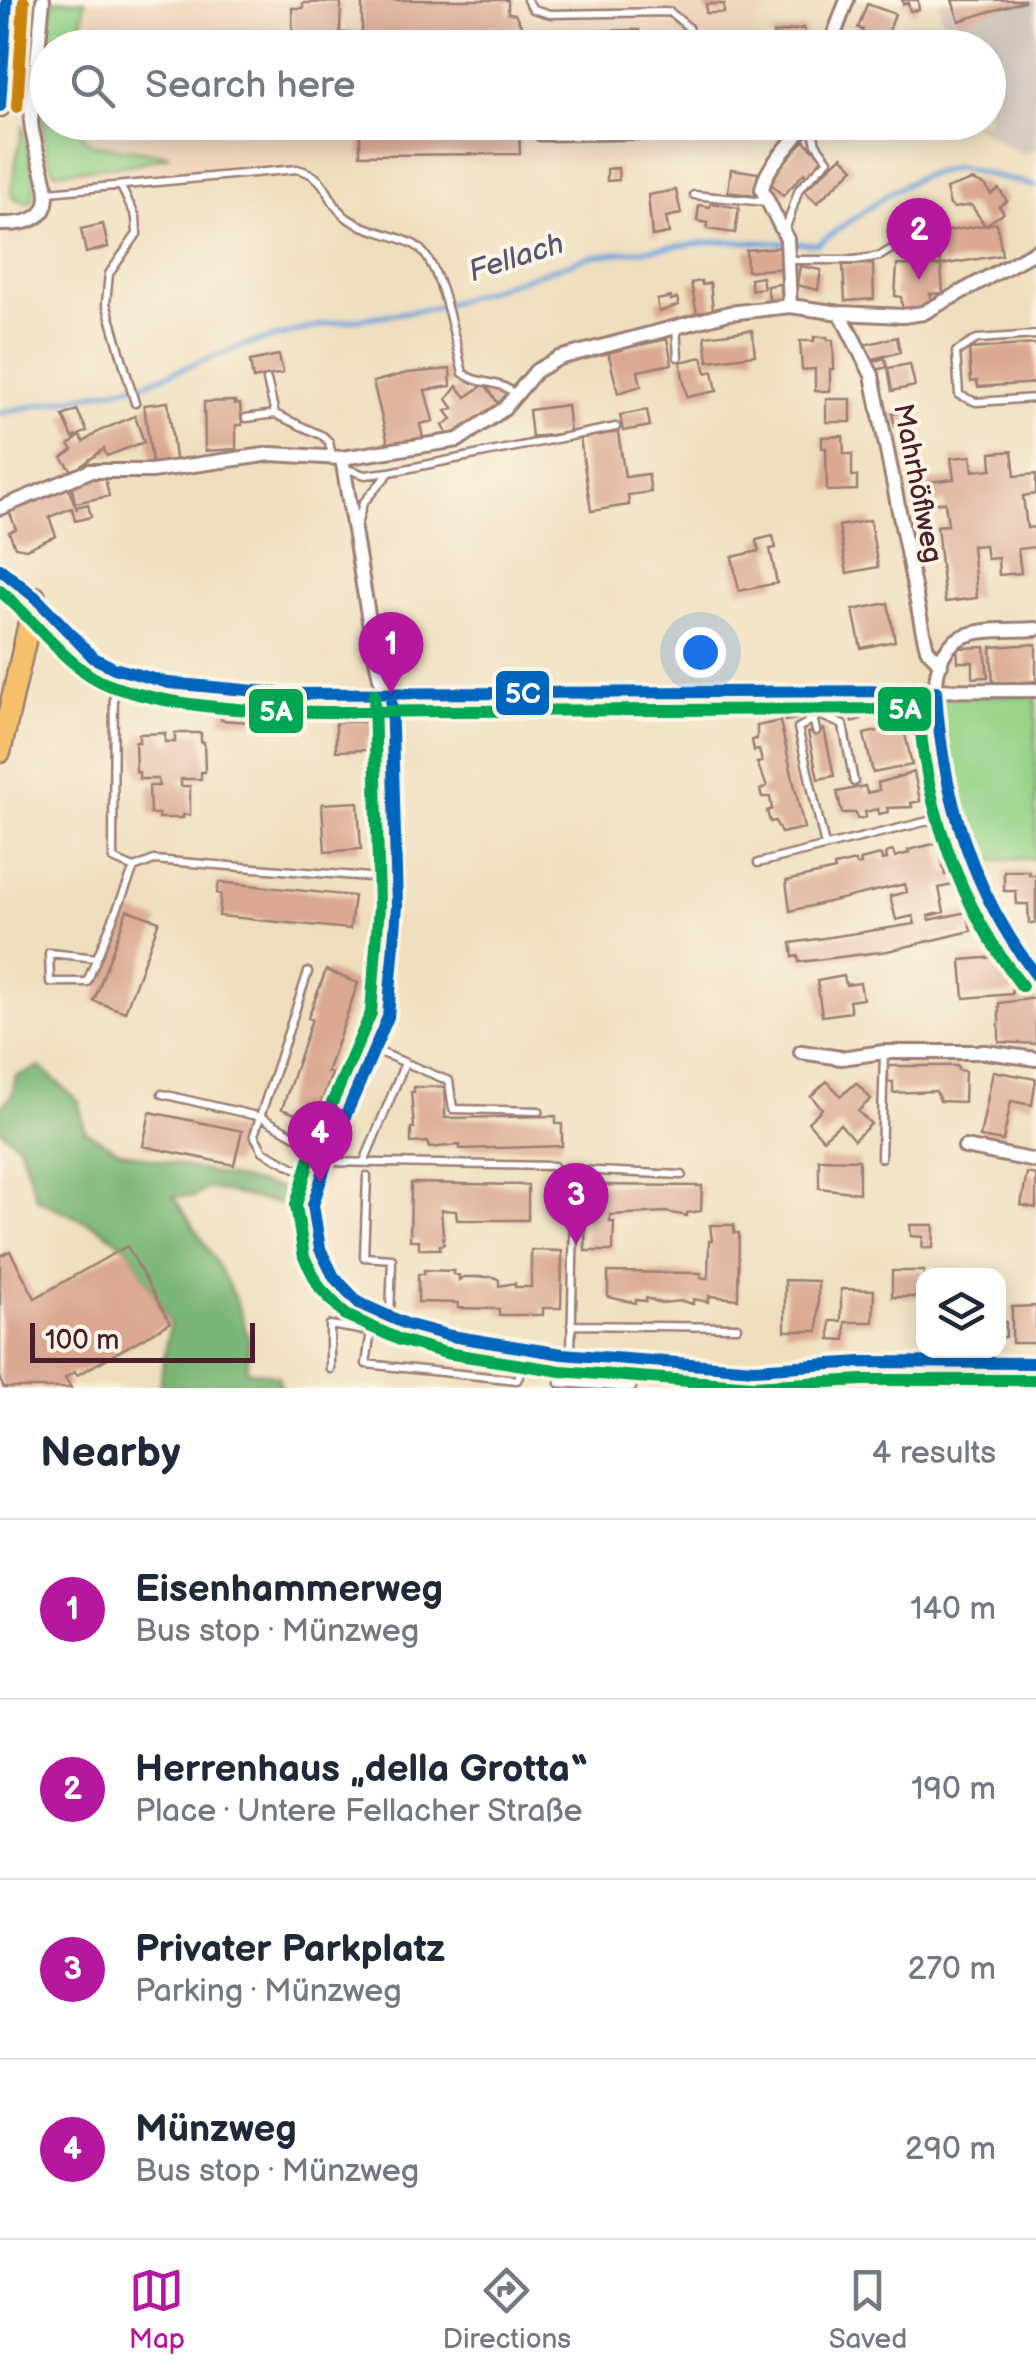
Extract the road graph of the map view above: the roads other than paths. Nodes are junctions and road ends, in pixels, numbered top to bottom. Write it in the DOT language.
graph roads {
  1 [pos="7,0"];
  2 [pos="43,0"];
  3 [pos="527,0"];
  4 [pos="847,0"];
  5 [pos="40,30"];
  6 [pos="689,30"];
  7 [pos="836,30"];
  8 [pos="0,106"];
  9 [pos="32,140"];
  10 [pos="794,140"];
  11 [pos="815,140"];
  12 [pos="121,188"];
  13 [pos="49,192"];
  14 [pos="694,196"];
  15 [pos="767,202"];
  16 [pos="0,224"];
  17 [pos="928,227"];
  18 [pos="787,246"];
  19 [pos="1036,251"];
  20 [pos="790,306"];
  21 [pos="840,314"];
  22 [pos="676,325"];
  23 [pos="1036,335"];
  24 [pos="678,357"];
  25 [pos="267,380"];
  26 [pos="516,394"];
  27 [pos="1036,398"];
  28 [pos="134,400"];
  29 [pos="276,414"];
  30 [pos="246,418"];
  31 [pos="616,427"];
  32 [pos="339,461"];
  33 [pos="390,472"];
  34 [pos="0,508"];
  35 [pos="356,536"];
  36 [pos="0,569"];
  37 [pos="36,597"];
  38 [pos="1036,629"];
  39 [pos="941,664"];
  40 [pos="114,668"];
  41 [pos="936,690"];
  42 [pos="1036,690"];
  43 [pos="808,692"];
  44 [pos="391,694"];
  45 [pos="813,716"];
  46 [pos="816,731"];
  47 [pos="0,752"];
  48 [pos="854,782"];
  49 [pos="954,815"];
  50 [pos="825,846"];
  51 [pos="758,863"];
  52 [pos="134,868"];
  53 [pos="395,879"];
  54 [pos="97,958"];
  55 [pos="308,972"];
  56 [pos="1036,975"];
  57 [pos="374,1050"];
  58 [pos="801,1052"];
  59 [pos="884,1052"];
  60 [pos="1036,1059"];
  61 [pos="405,1062"];
  62 [pos="162,1094"];
  63 [pos="539,1111"];
  64 [pos="261,1117"];
  65 [pos="965,1148"];
  66 [pos="328,1158"];
  67 [pos="881,1158"];
  68 [pos="1036,1161"];
  69 [pos="364,1162"];
  70 [pos="554,1166"];
  71 [pos="296,1168"];
  72 [pos="682,1175"];
  73 [pos="367,1176"];
  74 [pos="374,1311"];
  75 [pos="390,1318"];
  76 [pos="572,1325"];
  77 [pos="738,1327"];
  78 [pos="371,1332"];
  79 [pos="532,1350"];
  80 [pos="566,1354"];
  81 [pos="1036,1364"];
  82 [pos="709,1367"];
  83 [pos="330,1369"];
  84 [pos="754,1369"];
  85 [pos="632,1388"];
  86 [pos="696,1388"];
  87 [pos="751,1388"];
  1 -- 8 [label="main road"];
  2 -- 5 [label="street"];
  3 -- 6 [label="lane"];
  4 -- 7 [label="street"];
  9 -- 13 [label="street"];
  10 -- 15 [label="street"];
  11 -- 18 [label="lane"];
  12 -- 13 [label="lane"];
  12 -- 26 [label="lane"];
  12 -- 28 [label="lane"];
  13 -- 16 [label="street"];
  14 -- 15 [label="lane"];
  15 -- 18 [label="street"];
  17 -- 18 [label="lane"];
  18 -- 20 [label="street"];
  19 -- 21 [label="street"];
  20 -- 21 [label="street"];
  20 -- 22 [label="street"];
  21 -- 39 [label="street, Mahrhöflweg"];
  22 -- 24 [label="lane"];
  22 -- 26 [label="street"];
  23 -- 27 [label="lane, Mahrhöflweg"];
  25 -- 29 [label="lane"];
  26 -- 32 [label="street"];
  29 -- 30 [label="lane"];
  29 -- 32 [label="lane"];
  31 -- 33 [label="lane"];
  32 -- 33 [label="lane"];
  32 -- 34 [label="street"];
  32 -- 35 [label="street"];
  33 -- 35 [label="lane"];
  35 -- 44 [label="street"];
  36 -- 37 [label="street"];
  37 -- 40 [label="street"];
  37 -- 47 [label="main road"];
  38 -- 39 [label="street"];
  39 -- 41 [label="street"];
  40 -- 44 [label="street"];
  40 -- 52 [label="lane"];
  41 -- 42 [label="street"];
  41 -- 43 [label="street"];
  41 -- 49 [label="street"];
  43 -- 44 [label="street"];
  43 -- 45 [label="lane"];
  44 -- 53 [label="street"];
  45 -- 46 [label="lane"];
  45 -- 48 [label="lane"];
  45 -- 50 [label="lane"];
  49 -- 50 [label="lane"];
  49 -- 56 [label="street"];
  50 -- 51 [label="lane"];
  52 -- 53 [label="lane"];
  52 -- 54 [label="lane"];
  53 -- 57 [label="street"];
  54 -- 54 [label="lane"];
  55 -- 64 [label="lane"];
  57 -- 61 [label="lane"];
  57 -- 66 [label="street"];
  58 -- 59 [label="street"];
  59 -- 60 [label="street"];
  59 -- 67 [label="lane"];
  61 -- 63 [label="lane"];
  61 -- 69 [label="lane"];
  62 -- 64 [label="lane"];
  64 -- 66 [label="lane"];
  64 -- 71 [label="lane"];
  65 -- 68 [label="street"];
  66 -- 69 [label="lane"];
  66 -- 74 [label="street"];
  69 -- 70 [label="lane"];
  72 -- 76 [label="lane"];
  73 -- 75 [label="lane"];
  74 -- 75 [label="street"];
  74 -- 78 [label="lane"];
  75 -- 79 [label="street"];
  76 -- 77 [label="lane"];
  76 -- 80 [label="lane"];
  78 -- 79 [label="lane"];
  78 -- 83 [label="lane"];
  79 -- 80 [label="street"];
  80 -- 82 [label="street"];
  80 -- 85 [label="lane"];
  81 -- 84 [label="street"];
  82 -- 84 [label="street"];
  82 -- 86 [label="lane"];
  84 -- 87 [label="street"];
}
